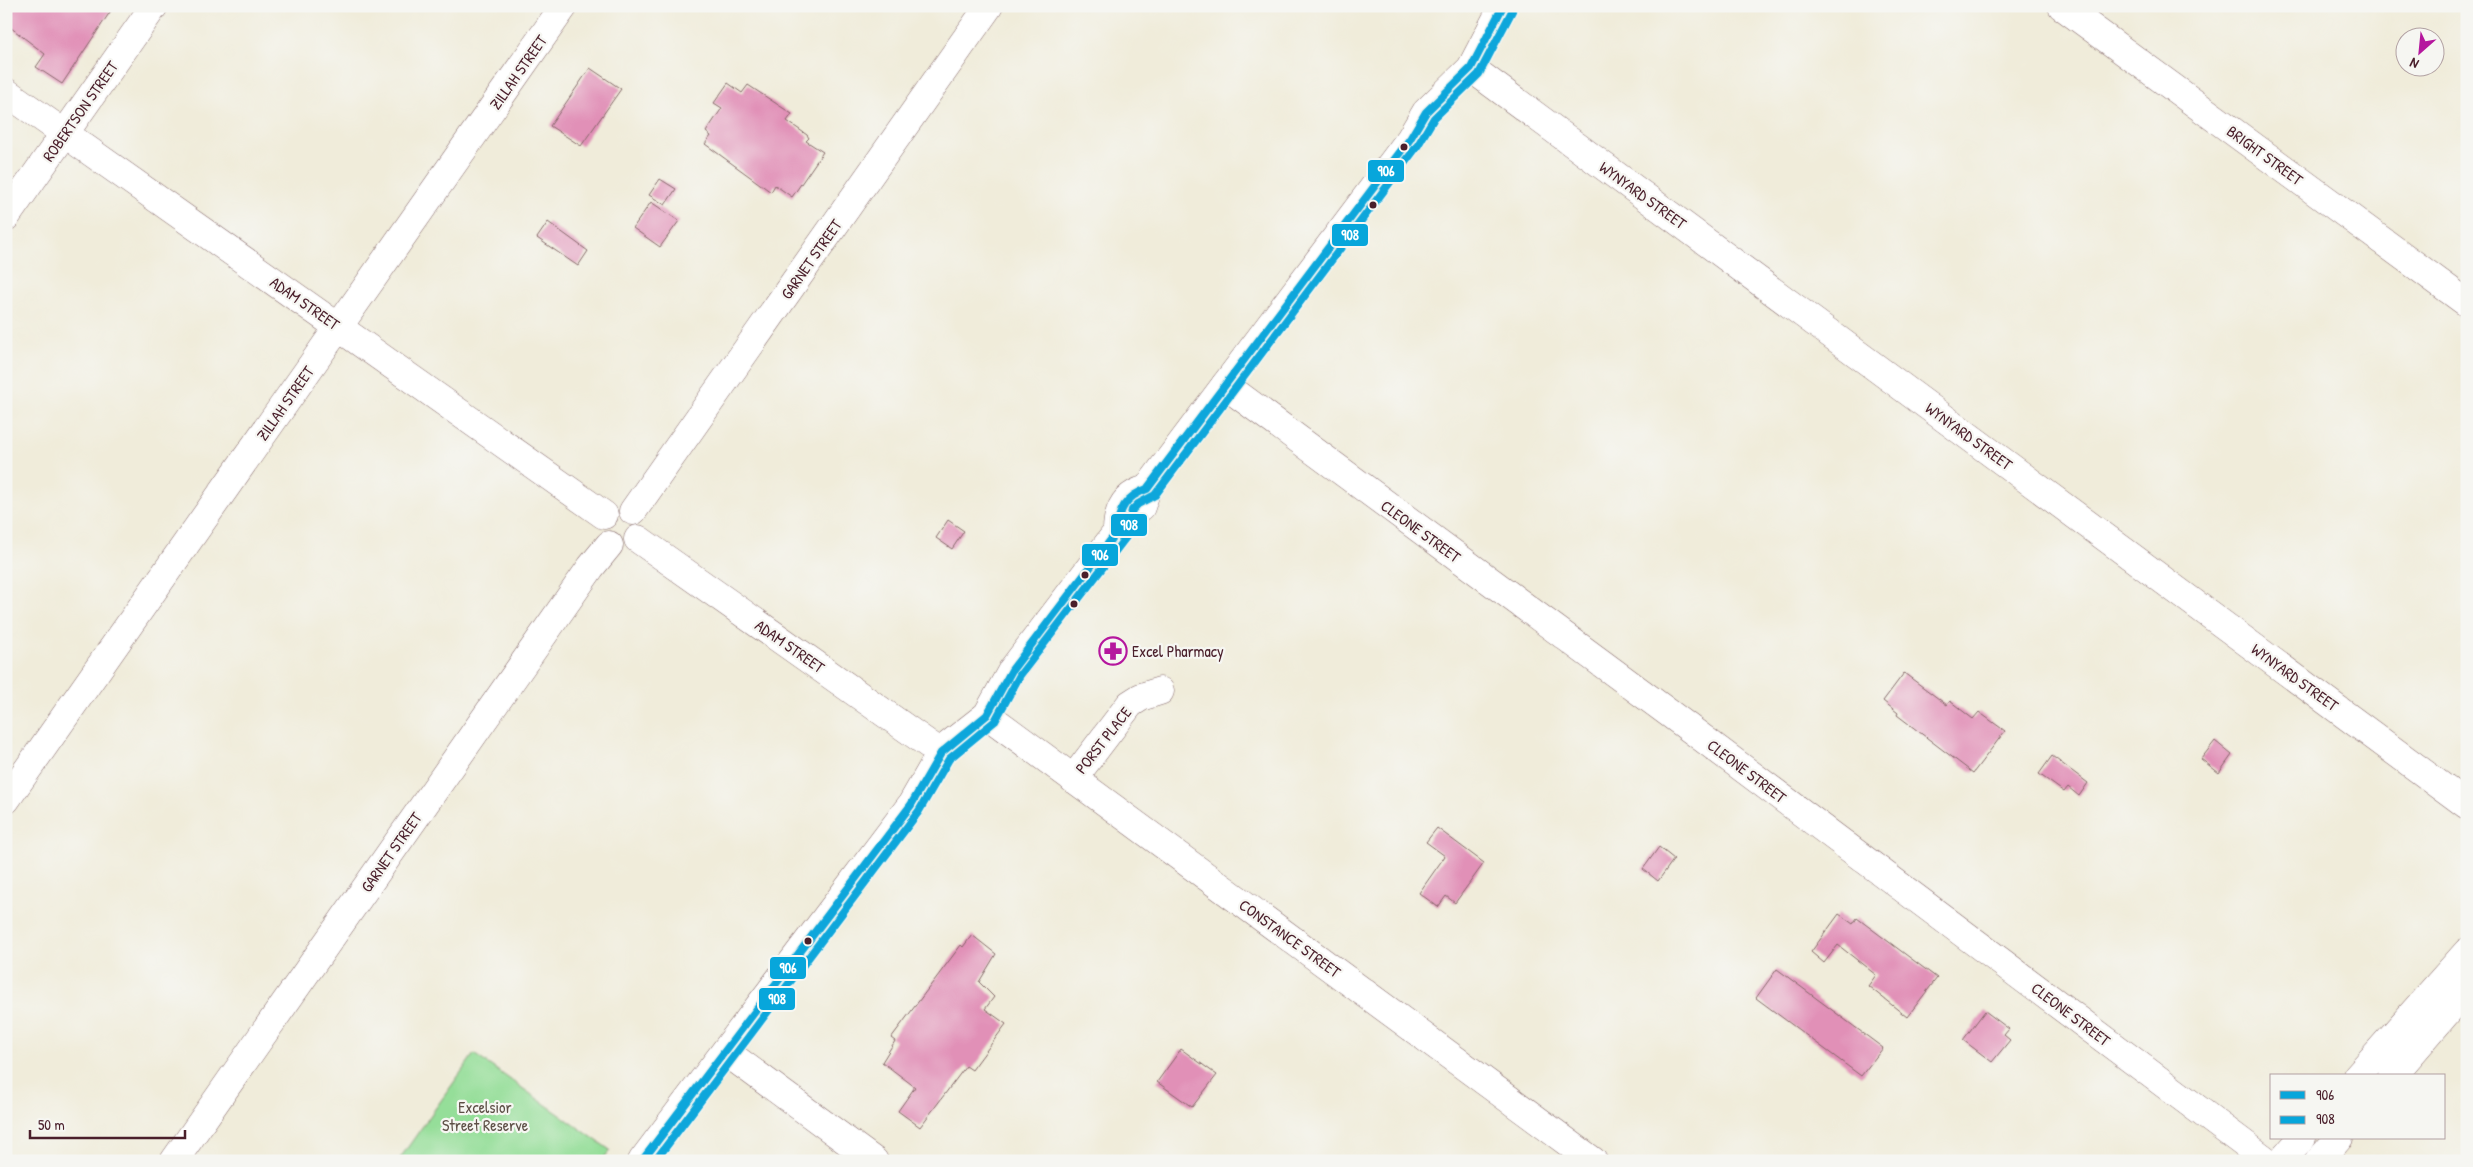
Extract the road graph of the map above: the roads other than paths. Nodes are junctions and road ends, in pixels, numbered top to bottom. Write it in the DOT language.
graph roads {
  1 [pos="154,6"];
  2 [pos="564,6"];
  3 [pos="990,6"];
  4 [pos="1503,6"];
  5 [pos="2062,6"];
  6 [pos="1471,68"];
  7 [pos="6,92"];
  8 [pos="65,133"];
  9 [pos="6,217"];
  10 [pos="2467,303"];
  11 [pos="339,327"];
  12 [pos="1224,386"];
  13 [pos="634,511"];
  14 [pos="604,515"];
  15 [pos="638,539"];
  16 [pos="609,545"];
  17 [pos="1160,691"];
  18 [pos="987,715"];
  19 [pos="941,753"];
  20 [pos="1073,779"];
  21 [pos="6,800"];
  22 [pos="2467,805"];
  23 [pos="2467,952"];
  24 [pos="2467,989"];
  25 [pos="726,1052"];
  26 [pos="2359,1074"];
  27 [pos="2394,1074"];
  28 [pos="2300,1140"];
  29 [pos="2336,1140"];
  30 [pos="174,1161"];
  31 [pos="642,1161"];
  32 [pos="874,1161"];
  33 [pos="1593,1161"];
  34 [pos="2267,1161"];
  35 [pos="2282,1161"];
  36 [pos="2319,1161"];
  1 -- 8 [label="street, ROBERTSON STREET"];
  2 -- 11 [label="street, ZILLAH STREET"];
  3 -- 13 [label="street, GARNET STREET"];
  4 -- 6 [label="street"];
  5 -- 10 [label="street, BRIGHT STREET"];
  6 -- 12 [label="street"];
  6 -- 22 [label="street, WYNYARD STREET"];
  7 -- 8 [label="street, ADAM STREET"];
  8 -- 9 [label="street, ROBERTSON STREET"];
  8 -- 11 [label="street, ADAM STREET"];
  11 -- 14 [label="street, ADAM STREET"];
  11 -- 21 [label="street, ZILLAH STREET"];
  12 -- 18 [label="street"];
  12 -- 34 [label="street, CLEONE STREET"];
  13 -- 14 [label="street"];
  13 -- 15 [label="street"];
  14 -- 16 [label="street"];
  15 -- 16 [label="street"];
  15 -- 19 [label="street, ADAM STREET"];
  16 -- 30 [label="street, GARNET STREET"];
  17 -- 20 [label="street, PORST PLACE"];
  18 -- 19 [label="street"];
  18 -- 20 [label="street, CONSTANCE STREET"];
  19 -- 25 [label="street"];
  20 -- 33 [label="street, CONSTANCE STREET"];
  23 -- 26 [label="street"];
  24 -- 27 [label="street"];
  25 -- 31 [label="street"];
  25 -- 32 [label="street"];
  28 -- 35 [label="street"];
  29 -- 36 [label="street"];
}
